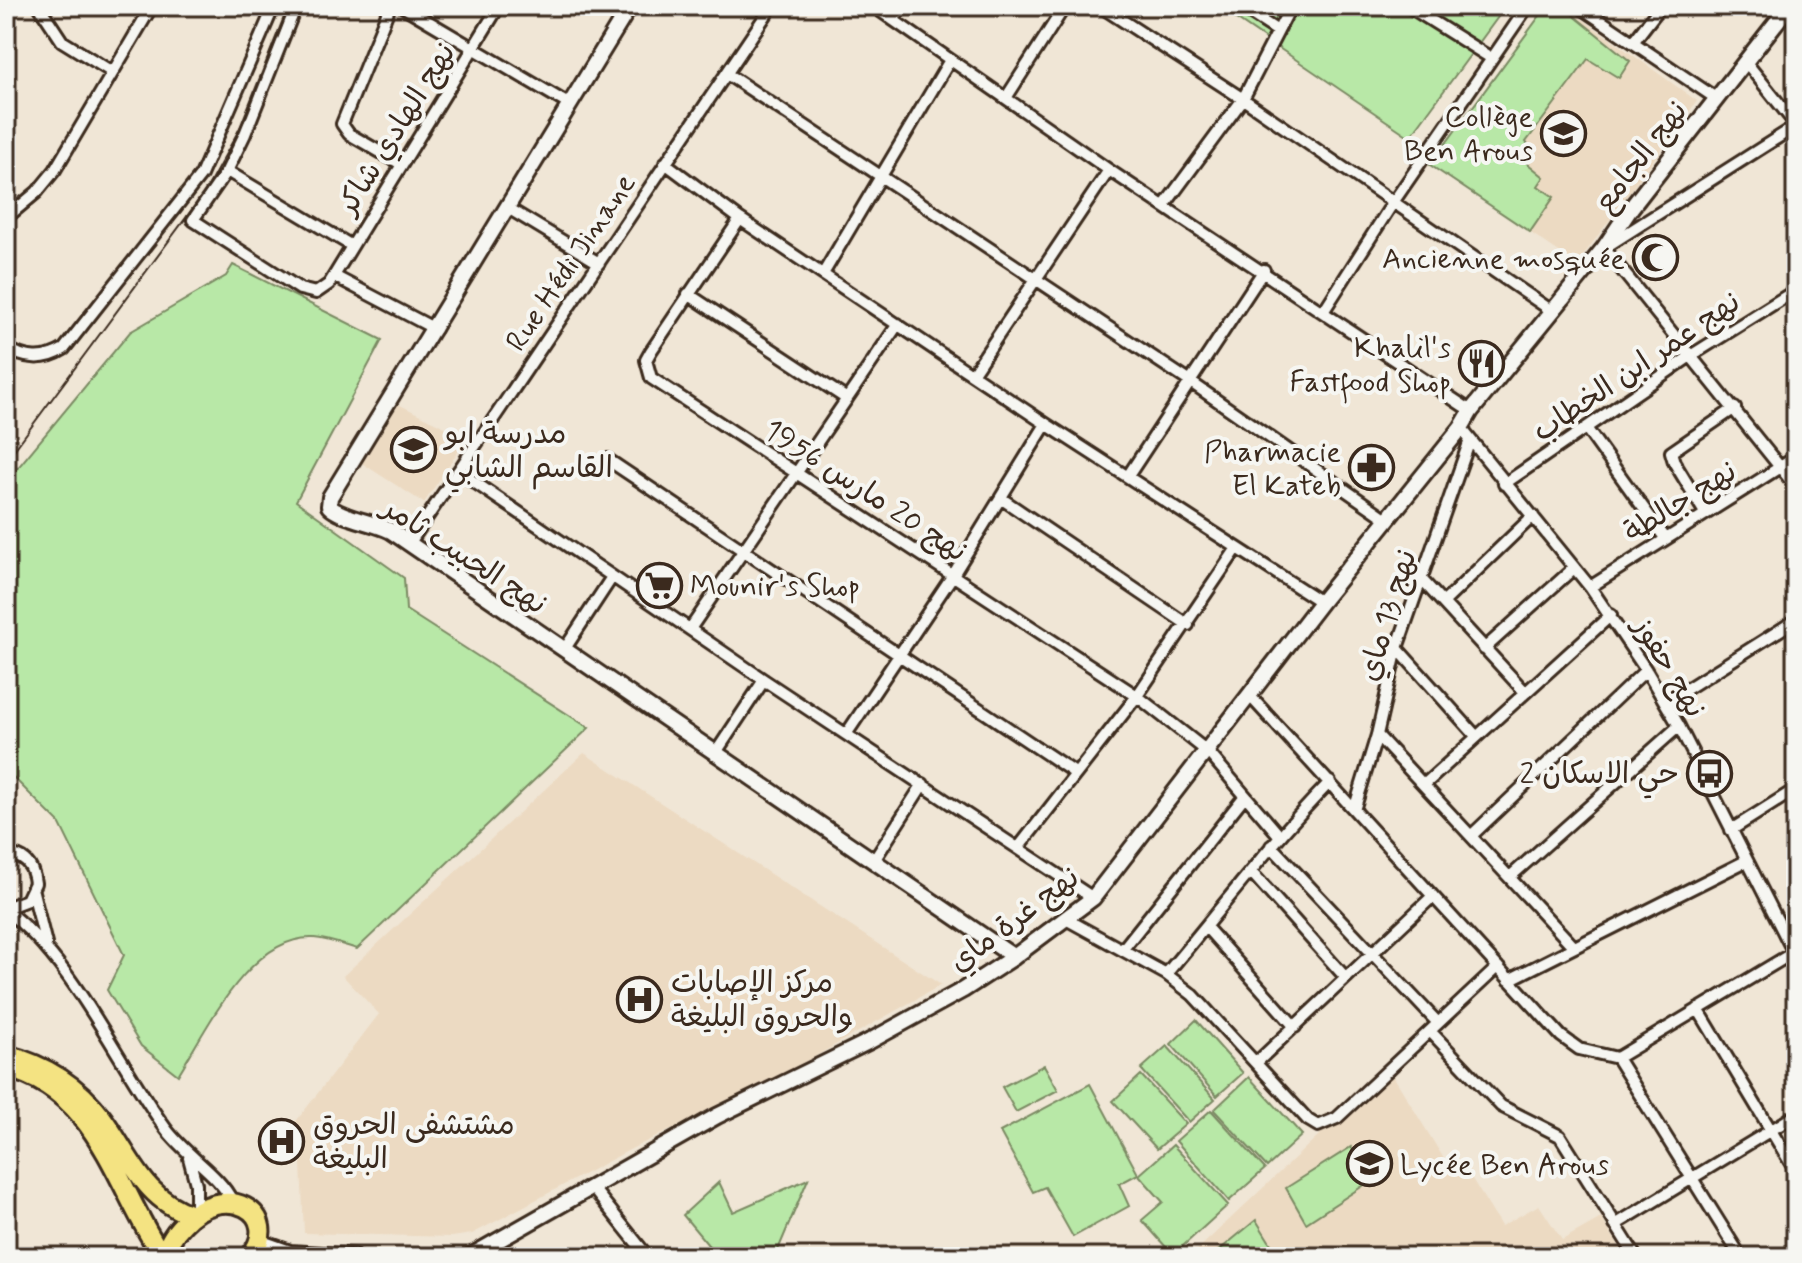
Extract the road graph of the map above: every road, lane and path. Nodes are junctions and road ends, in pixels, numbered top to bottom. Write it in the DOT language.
graph roads {
  1 [pos="39,6"];
  2 [pos="152,6"];
  3 [pos="274,6"];
  4 [pos="296,6"];
  5 [pos="390,6"];
  6 [pos="402,6"];
  7 [pos="499,6"];
  8 [pos="630,6"];
  9 [pos="772,6"];
  10 [pos="873,6"];
  11 [pos="903,6"];
  12 [pos="1065,6"];
  13 [pos="1100,6"];
  14 [pos="1239,6"];
  15 [pos="1291,6"];
  16 [pos="1408,6"];
  17 [pos="1528,6"];
  18 [pos="1579,6"];
  19 [pos="1661,6"];
  20 [pos="1789,6"];
  21 [pos="893,20"];
  22 [pos="1276,30"];
  23 [pos="1634,41"];
  24 [pos="473,49"];
  25 [pos="1491,58"];
  26 [pos="950,60"];
  27 [pos="1745,61"];
  28 [pos="112,72"];
  29 [pos="727,74"];
  30 [pos="1006,98"];
  31 [pos="1243,99"];
  32 [pos="1717,99"];
  33 [pos="570,105"];
  34 [pos="1796,126"];
  35 [pos="665,163"];
  36 [pos="401,164"];
  37 [pos="1109,170"];
  38 [pos="227,171"];
  39 [pos="881,178"];
  40 [pos="1394,201"];
  41 [pos="1164,206"];
  42 [pos="508,208"];
  43 [pos="6,218"];
  44 [pos="740,219"];
  45 [pos="352,246"];
  46 [pos="1604,248"];
  47 [pos="599,263"];
  48 [pos="1264,270"];
  49 [pos="823,274"];
  50 [pos="334,276"];
  51 [pos="1037,280"];
  52 [pos="1796,290"];
  53 [pos="688,294"];
  54 [pos="1552,311"];
  55 [pos="1323,312"];
  56 [pos="898,324"];
  57 [pos="435,329"];
  58 [pos="6,347"];
  59 [pos="1692,355"];
  60 [pos="973,373"];
  61 [pos="1192,383"];
  62 [pos="847,399"];
  63 [pos="1735,408"];
  64 [pos="1471,411"];
  65 [pos="1046,424"];
  66 [pos="1586,428"];
  67 [pos="1466,434"];
  68 [pos="1796,457"];
  69 [pos="607,459"];
  70 [pos="1782,466"];
  71 [pos="458,471"];
  72 [pos="796,473"];
  73 [pos="1128,476"];
  74 [pos="1504,484"];
  75 [pos="1796,487"];
  76 [pos="1002,499"];
  77 [pos="1705,513"];
  78 [pos="1533,516"];
  79 [pos="1387,519"];
  80 [pos="1665,538"];
  81 [pos="409,544"];
  82 [pos="1237,548"];
  83 [pos="743,552"];
  84 [pos="1574,568"];
  85 [pos="953,575"];
  86 [pos="612,577"];
  87 [pos="1422,580"];
  88 [pos="1590,587"];
  89 [pos="1321,602"];
  90 [pos="1443,603"];
  91 [pos="1611,615"];
  92 [pos="1796,620"];
  93 [pos="1188,625"];
  94 [pos="690,629"];
  95 [pos="1397,648"];
  96 [pos="1484,649"];
  97 [pos="564,650"];
  98 [pos="899,657"];
  99 [pos="1646,670"];
  100 [pos="764,680"];
  101 [pos="1525,692"];
  102 [pos="1137,696"];
  103 [pos="1250,696"];
  104 [pos="1666,702"];
  105 [pos="1679,726"];
  106 [pos="847,733"];
  107 [pos="1377,735"];
  108 [pos="1476,736"];
  109 [pos="1208,752"];
  110 [pos="715,754"];
  111 [pos="1075,773"];
  112 [pos="1330,782"];
  113 [pos="923,784"];
  114 [pos="1425,784"];
  115 [pos="1796,789"];
  116 [pos="1244,797"];
  117 [pos="1355,807"];
  118 [pos="1731,830"];
  119 [pos="1278,834"];
  120 [pos="1472,835"];
  121 [pos="1271,846"];
  122 [pos="1019,847"];
  123 [pos="6,854"];
  124 [pos="1746,861"];
  125 [pos="873,862"];
  126 [pos="1252,873"];
  127 [pos="1511,876"];
  128 [pos="33,892"];
  129 [pos="1433,896"];
  130 [pos="1093,898"];
  131 [pos="6,909"];
  132 [pos="1066,919"];
  133 [pos="1206,927"];
  134 [pos="1574,947"];
  135 [pos="1123,949"];
  136 [pos="48,950"];
  137 [pos="1795,953"];
  138 [pos="1373,955"];
  139 [pos="1014,957"];
  140 [pos="1498,967"];
  141 [pos="1166,974"];
  142 [pos="1346,978"];
  143 [pos="1509,980"];
  144 [pos="1698,1009"];
  145 [pos="1295,1027"];
  146 [pos="1434,1027"];
  147 [pos="6,1055"];
  148 [pos="1617,1058"];
  149 [pos="1257,1062"];
  150 [pos="6,1068"];
  151 [pos="1796,1115"];
  152 [pos="1771,1130"];
  153 [pos="188,1156"];
  154 [pos="1796,1172"];
  155 [pos="1694,1178"];
  156 [pos="591,1186"];
  157 [pos="232,1201"];
  158 [pos="194,1213"];
  159 [pos="1615,1225"];
  160 [pos="253,1252"];
  161 [pos="290,1253"];
  162 [pos="350,1256"];
  163 [pos="164,1257"];
  164 [pos="274,1257"];
  165 [pos="469,1257"];
  166 [pos="648,1257"];
  167 [pos="1636,1257"];
  168 [pos="1741,1257"];
  1 -- 28 [label="street"];
  2 -- 28 [label="street"];
  3 -- 58 [label="street"];
  4 -- 38 [label="street"];
  5 -- 36 [label="street"];
  6 -- 24 [label="street"];
  7 -- 24 [label="street, نهج الهادي شاكر"];
  8 -- 33 [label="street, نهج الحبيب ثامر"];
  9 -- 29 [label="street, Rue Hédi Jinane"];
  10 -- 21 [label="street"];
  11 -- 21 [label="street"];
  12 -- 30 [label="street"];
  13 -- 31 [label="street"];
  14 -- 22 [label="street"];
  15 -- 22 [label="street"];
  16 -- 25 [label="street"];
  17 -- 25 [label="street"];
  18 -- 23 [label="street"];
  19 -- 23 [label="street"];
  20 -- 27 [label="street, نهج الجامع"];
  21 -- 26 [label="street"];
  22 -- 31 [label="street"];
  23 -- 32 [label="street"];
  24 -- 33 [label="street"];
  24 -- 36 [label="street, نهج الهادي شاكر"];
  25 -- 40 [label="street"];
  26 -- 30 [label="street"];
  26 -- 39 [label="street"];
  27 -- 32 [label="street, نهج الجامع"];
  27 -- 34 [label="street"];
  28 -- 43 [label="street"];
  29 -- 35 [label="street, Rue Hédi Jinane"];
  29 -- 39 [label="street"];
  30 -- 37 [label="street"];
  31 -- 40 [label="street"];
  31 -- 41 [label="street"];
  32 -- 46 [label="street, نهج الجامع"];
  33 -- 42 [label="street, نهج الحبيب ثامر"];
  34 -- 46 [label="street"];
  35 -- 44 [label="street"];
  35 -- 47 [label="street, Rue Hédi Jinane"];
  36 -- 45 [label="street, نهج الهادي شاكر"];
  37 -- 41 [label="street"];
  37 -- 51 [label="street"];
  38 -- 45 [label="street"];
  38 -- 50 [label="street"];
  39 -- 49 [label="street"];
  39 -- 51 [label="street"];
  40 -- 54 [label="street"];
  40 -- 55 [label="street"];
  41 -- 48 [label="street"];
  42 -- 47 [label="street"];
  42 -- 57 [label="street, نهج الحبيب ثامر"];
  44 -- 49 [label="street"];
  44 -- 53 [label="street, نهج 20 مارس 1956"];
  45 -- 50 [label="street, نهج الهادي شاكر"];
  46 -- 54 [label="street, نهج الجامع"];
  46 -- 59 [label="street"];
  47 -- 71 [label="street, Rue Hédi Jinane"];
  48 -- 55 [label="street"];
  48 -- 61 [label="street"];
  49 -- 56 [label="street"];
  50 -- 57 [label="street"];
  51 -- 60 [label="street"];
  51 -- 61 [label="street"];
  52 -- 59 [label="street, نهج عمر ابن الخطاب"];
  53 -- 62 [label="street"];
  53 -- 72 [label="street, نهج 20 مارس 1956"];
  54 -- 64 [label="street, نهج الجامع"];
  55 -- 64 [label="street"];
  56 -- 60 [label="street"];
  56 -- 62 [label="street"];
  57 -- 81 [label="street, نهج الحبيب ثامر"];
  59 -- 63 [label="street"];
  59 -- 66 [label="street, نهج عمر ابن الخطاب"];
  60 -- 65 [label="street"];
  61 -- 73 [label="street"];
  61 -- 79 [label="street"];
  62 -- 72 [label="street"];
  63 -- 70 [label="street"];
  63 -- 77 [label="street"];
  64 -- 67 [label="street, نهج غرة ماي"];
  65 -- 73 [label="street"];
  65 -- 76 [label="street"];
  66 -- 74 [label="street, نهج عمر ابن الخطاب"];
  66 -- 80 [label="street"];
  67 -- 74 [label="street, نهج حفوز"];
  67 -- 79 [label="street, نهج غرة ماي"];
  67 -- 87 [label="street, نهج 13 ماي"];
  68 -- 70 [label="street, نهج جالطة"];
  69 -- 83 [label="street"];
  70 -- 75 [label="street"];
  70 -- 77 [label="street, نهج جالطة"];
  71 -- 81 [label="street, Rue Hédi Jinane"];
  71 -- 86 [label="street"];
  72 -- 83 [label="street"];
  72 -- 85 [label="street, نهج 20 مارس 1956"];
  73 -- 82 [label="street"];
  74 -- 78 [label="street, نهج حفوز"];
  76 -- 85 [label="street"];
  76 -- 93 [label="street"];
  77 -- 80 [label="street, نهج جالطة"];
  78 -- 84 [label="street, نهج حفوز"];
  78 -- 90 [label="street"];
  79 -- 89 [label="street, نهج غرة ماي"];
  80 -- 88 [label="street, نهج جالطة"];
  81 -- 97 [label="street, نهج الحبيب ثامر"];
  82 -- 89 [label="street"];
  82 -- 93 [label="street"];
  83 -- 94 [label="street"];
  83 -- 98 [label="street"];
  84 -- 88 [label="street, نهج حفوز"];
  84 -- 96 [label="street"];
  85 -- 98 [label="street"];
  85 -- 102 [label="street, نهج 20 مارس 1956"];
  86 -- 94 [label="street"];
  86 -- 97 [label="street"];
  87 -- 90 [label="street"];
  87 -- 95 [label="street, نهج 13 ماي"];
  88 -- 91 [label="street, نهج حفوز"];
  89 -- 103 [label="street, نهج غرة ماي"];
  90 -- 96 [label="street"];
  91 -- 99 [label="street, نهج حفوز"];
  91 -- 101 [label="street"];
  92 -- 104 [label="street"];
  93 -- 102 [label="street"];
  94 -- 100 [label="street"];
  95 -- 107 [label="street, نهج 13 ماي"];
  95 -- 108 [label="street"];
  96 -- 101 [label="street"];
  97 -- 110 [label="street, نهج الحبيب ثامر"];
  98 -- 106 [label="street"];
  98 -- 111 [label="street"];
  99 -- 104 [label="street, نهج حفوز"];
  99 -- 120 [label="street"];
  100 -- 106 [label="street"];
  100 -- 110 [label="street"];
  101 -- 108 [label="street"];
  102 -- 109 [label="street, نهج 20 مارس 1956"];
  102 -- 111 [label="street"];
  103 -- 109 [label="street, نهج غرة ماي"];
  103 -- 112 [label="street"];
  104 -- 105 [label="street, نهج حفوز"];
  105 -- 118 [label="street, نهج حفوز"];
  105 -- 127 [label="street"];
  106 -- 113 [label="street"];
  107 -- 114 [label="street"];
  107 -- 117 [label="street, نهج 13 ماي"];
  108 -- 114 [label="street"];
  109 -- 116 [label="street, نهج 20 مارس 1956"];
  109 -- 130 [label="street, نهج غرة ماي"];
  110 -- 125 [label="street, نهج الحبيب ثامر"];
  111 -- 122 [label="street"];
  112 -- 117 [label="street"];
  112 -- 119 [label="street"];
  113 -- 122 [label="street"];
  113 -- 125 [label="street"];
  114 -- 120 [label="street"];
  115 -- 118 [label="street"];
  116 -- 119 [label="street, نهج 20 مارس 1956"];
  116 -- 135 [label="street"];
  117 -- 129 [label="street"];
  118 -- 124 [label="street, نهج حفوز"];
  119 -- 121 [label="street"];
  120 -- 127 [label="street"];
  121 -- 126 [label="street"];
  121 -- 138 [label="street"];
  122 -- 130 [label="street"];
  123 -- 128 [label="street"];
  124 -- 134 [label="street"];
  124 -- 137 [label="street, نهج حفوز"];
  125 -- 139 [label="street, نهج الحبيب ثامر"];
  126 -- 133 [label="street"];
  126 -- 142 [label="street"];
  127 -- 134 [label="street"];
  128 -- 131 [label="street"];
  128 -- 136 [label="street"];
  129 -- 138 [label="street"];
  129 -- 140 [label="street"];
  130 -- 132 [label="street, نهج غرة ماي"];
  131 -- 136 [label="street"];
  132 -- 135 [label="street"];
  132 -- 139 [label="street, نهج غرة ماي"];
  133 -- 141 [label="street"];
  133 -- 145 [label="street"];
  134 -- 143 [label="street"];
  135 -- 141 [label="street"];
  136 -- 153 [label="street"];
  137 -- 144 [label="street"];
  138 -- 142 [label="street"];
  138 -- 146 [label="street"];
  139 -- 156 [label="street, نهج غرة ماي"];
  140 -- 143 [label="street"];
  140 -- 146 [label="street"];
  141 -- 149 [label="street"];
  142 -- 145 [label="street"];
  143 -- 148 [label="street"];
  144 -- 148 [label="street"];
  144 -- 152 [label="street"];
  145 -- 149 [label="street"];
  146 -- 149 [label="street"];
  146 -- 159 [label="street"];
  147 -- 158 [label="highway"];
  148 -- 155 [label="street"];
  150 -- 163 [label="highway"];
  151 -- 152 [label="street"];
  152 -- 154 [label="street"];
  152 -- 155 [label="street"];
  153 -- 157 [label="street"];
  153 -- 158 [label="street"];
  155 -- 159 [label="street"];
  155 -- 168 [label="street"];
  156 -- 165 [label="street, نهج غرة ماي"];
  156 -- 166 [label="street"];
  157 -- 158 [label="highway"];
  157 -- 160 [label="highway"];
  158 -- 163 [label="highway"];
  159 -- 167 [label="street"];
  160 -- 161 [label="street"];
  161 -- 162 [label="street"];
  161 -- 164 [label="street"];
}
